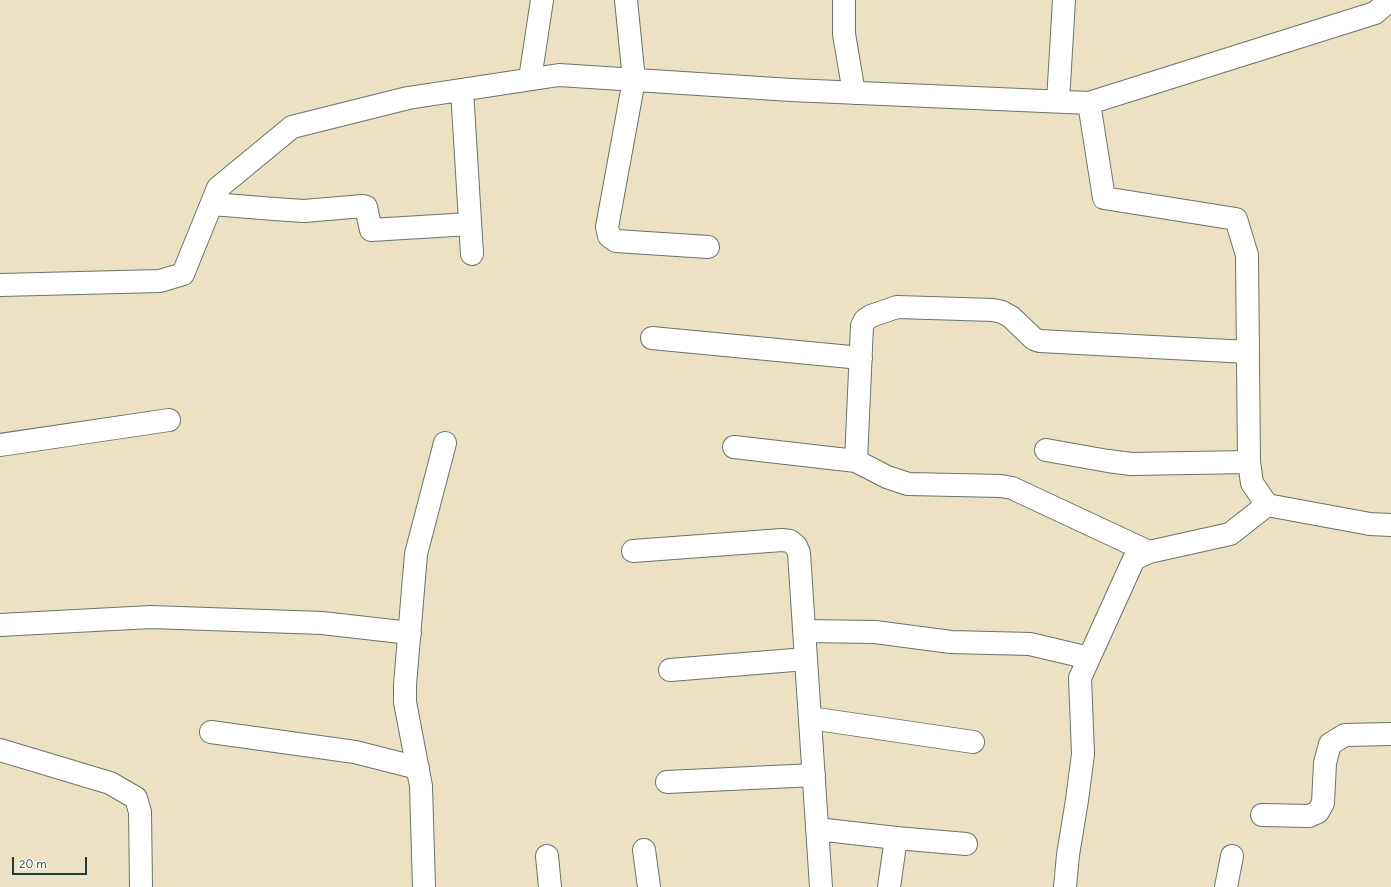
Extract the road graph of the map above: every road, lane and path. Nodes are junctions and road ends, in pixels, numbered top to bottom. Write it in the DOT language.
graph roads {
  1 [pos="542,0"];
  2 [pos="626,0"];
  3 [pos="844,0"];
  4 [pos="1064,0"];
  5 [pos="1390,0"];
  6 [pos="530,79"];
  7 [pos="634,80"];
  8 [pos="462,90"];
  9 [pos="854,93"];
  10 [pos="1058,101"];
  11 [pos="1089,103"];
  12 [pos="212,204"];
  13 [pos="470,224"];
  14 [pos="708,247"];
  15 [pos="472,254"];
  16 [pos="0,285"];
  17 [pos="652,338"];
  18 [pos="1248,352"];
  19 [pos="861,358"];
  20 [pos="169,420"];
  21 [pos="445,443"];
  22 [pos="0,445"];
  23 [pos="734,447"];
  24 [pos="1046,450"];
  25 [pos="856,461"];
  26 [pos="1249,462"];
  27 [pos="1267,504"];
  28 [pos="1391,525"];
  29 [pos="633,551"];
  30 [pos="1149,552"];
  31 [pos="0,625"];
  32 [pos="804,631"];
  33 [pos="410,633"];
  34 [pos="1089,658"];
  35 [pos="806,659"];
  36 [pos="670,670"];
  37 [pos="810,718"];
  38 [pos="211,732"];
  39 [pos="1391,734"];
  40 [pos="973,742"];
  41 [pos="0,750"];
  42 [pos="418,768"];
  43 [pos="814,775"];
  44 [pos="667,782"];
  45 [pos="1262,816"];
  46 [pos="818,829"];
  47 [pos="896,838"];
  48 [pos="966,844"];
  49 [pos="644,850"];
  50 [pos="547,856"];
  51 [pos="1232,856"];
  52 [pos="141,887"];
  53 [pos="424,887"];
  54 [pos="550,887"];
  55 [pos="648,887"];
  56 [pos="822,887"];
  57 [pos="889,887"];
  58 [pos="1066,887"];
  59 [pos="1226,887"];
  1 -- 6 [label="street"];
  2 -- 7 [label="street"];
  3 -- 9 [label="street"];
  4 -- 10 [label="street"];
  5 -- 11 [label="street"];
  6 -- 7 [label="street"];
  6 -- 8 [label="street"];
  7 -- 9 [label="street"];
  7 -- 14 [label="street"];
  8 -- 12 [label="street"];
  8 -- 13 [label="street"];
  9 -- 10 [label="street"];
  10 -- 11 [label="street"];
  11 -- 18 [label="street"];
  12 -- 13 [label="street"];
  12 -- 16 [label="street"];
  13 -- 15 [label="street"];
  17 -- 19 [label="street"];
  18 -- 19 [label="street"];
  18 -- 26 [label="street"];
  19 -- 25 [label="street"];
  20 -- 22 [label="street"];
  21 -- 33 [label="street"];
  23 -- 25 [label="street"];
  24 -- 26 [label="street"];
  25 -- 30 [label="street"];
  26 -- 27 [label="street"];
  27 -- 28 [label="street"];
  27 -- 30 [label="street"];
  29 -- 32 [label="street"];
  30 -- 34 [label="street"];
  31 -- 33 [label="street"];
  32 -- 34 [label="street"];
  32 -- 35 [label="street"];
  33 -- 42 [label="street"];
  34 -- 58 [label="street"];
  35 -- 36 [label="street"];
  35 -- 37 [label="street"];
  37 -- 40 [label="street"];
  37 -- 43 [label="street"];
  38 -- 42 [label="street"];
  39 -- 45 [label="street"];
  41 -- 52 [label="street"];
  42 -- 53 [label="street"];
  43 -- 44 [label="street"];
  43 -- 46 [label="street"];
  46 -- 47 [label="street"];
  46 -- 56 [label="street"];
  47 -- 48 [label="street"];
  47 -- 57 [label="street"];
  49 -- 55 [label="street"];
  50 -- 54 [label="street"];
  51 -- 59 [label="street"];
}
